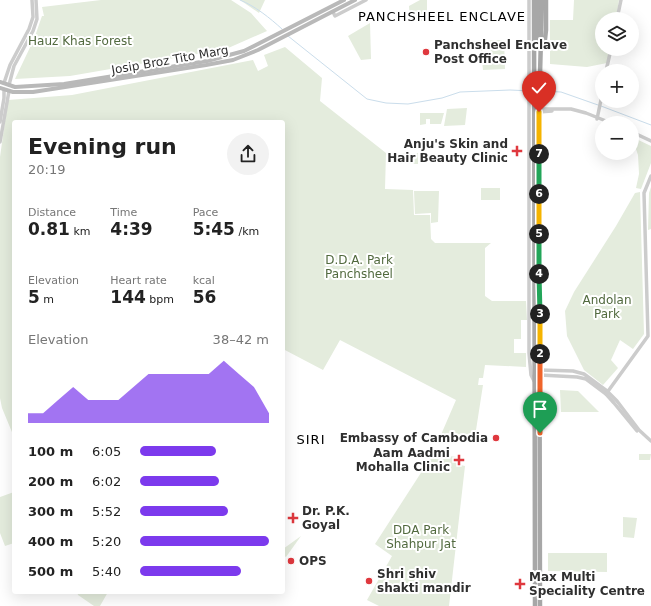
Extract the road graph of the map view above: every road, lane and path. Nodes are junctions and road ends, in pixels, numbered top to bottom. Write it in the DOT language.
graph roads {
  1 [pos="32,0"];
  2 [pos="36,0"];
  3 [pos="344,0"];
  4 [pos="355,0"];
  5 [pos="366,0"];
  6 [pos="529,0"];
  7 [pos="534,0"];
  8 [pos="538,0"];
  9 [pos="542,0"];
  10 [pos="546,0"];
  11 [pos="621,0"];
  12 [pos="332,12"];
  13 [pos="618,12"];
  14 [pos="32,25"];
  15 [pos="278,36"];
  16 [pos="540,37"];
  17 [pos="540,61"];
  18 [pos="535,62"];
  19 [pos="535,77"];
  20 [pos="529,78"];
  21 [pos="2,83"];
  22 [pos="10,85"];
  23 [pos="30,86"];
  24 [pos="4,90"];
  25 [pos="30,92"];
  26 [pos="599,108"];
  27 [pos="537,110"];
  28 [pos="597,116"];
  29 [pos="0,122"];
  30 [pos="639,136"];
  31 [pos="0,142"];
  32 [pos="651,142"];
  33 [pos="651,176"];
  34 [pos="559,371"];
  35 [pos="540,373"];
  36 [pos="549,373"];
  37 [pos="559,376"];
  38 [pos="534,381"];
  39 [pos="607,393"];
  40 [pos="651,443"];
  41 [pos="535,606"];
  42 [pos="540,606"];
  1 -- 14 [label="street"];
  2 -- 14 [label="street"];
  3 -- 15 [label="main road, Josip Broz Tito Marg"];
  4 -- 12 [label="main road, Josip Broz Tito Marg"];
  5 -- 12 [label="street"];
  6 -- 20 [label="street"];
  7 -- 18 [label="main road"];
  8 -- 16 [label="main road"];
  9 -- 16 [label="main road"];
  10 -- 17 [label="main road"];
  11 -- 13 [label="street"];
  12 -- 15 [label="main road, Josip Broz Tito Marg"];
  14 -- 21 [label="street"];
  14 -- 22 [label="street"];
  15 -- 23 [label="main road, Josip Broz Tito Marg"];
  15 -- 25 [label="main road, Josip Broz Tito Marg"];
  16 -- 17 [label="main road"];
  16 -- 19 [label="main road"];
  17 -- 27 [label="main road"];
  18 -- 19 [label="main road"];
  18 -- 20 [label="street"];
  19 -- 27 [label="main road"];
  20 -- 38 [label="street"];
  21 -- 22 [label="main road, Josip Broz Tito Marg"];
  22 -- 23 [label="main road, Josip Broz Tito Marg"];
  23 -- 25 [label="main road"];
  24 -- 25 [label="main road, Josip Broz Tito Marg"];
  24 -- 29 [label="street"];
  24 -- 31 [label="street"];
  26 -- 28 [label="street"];
  27 -- 28 [label="street"];
  27 -- 35 [label="main road"];
  27 -- 38 [label="main road"];
  30 -- 32 [label="street"];
  33 -- 39 [label="street"];
  34 -- 36 [label="street"];
  34 -- 37 [label="street"];
  34 -- 39 [label="street"];
  35 -- 36 [label="street"];
  35 -- 42 [label="main road"];
  36 -- 37 [label="street"];
  37 -- 39 [label="street"];
  38 -- 41 [label="main road"];
  39 -- 40 [label="street"];
}
